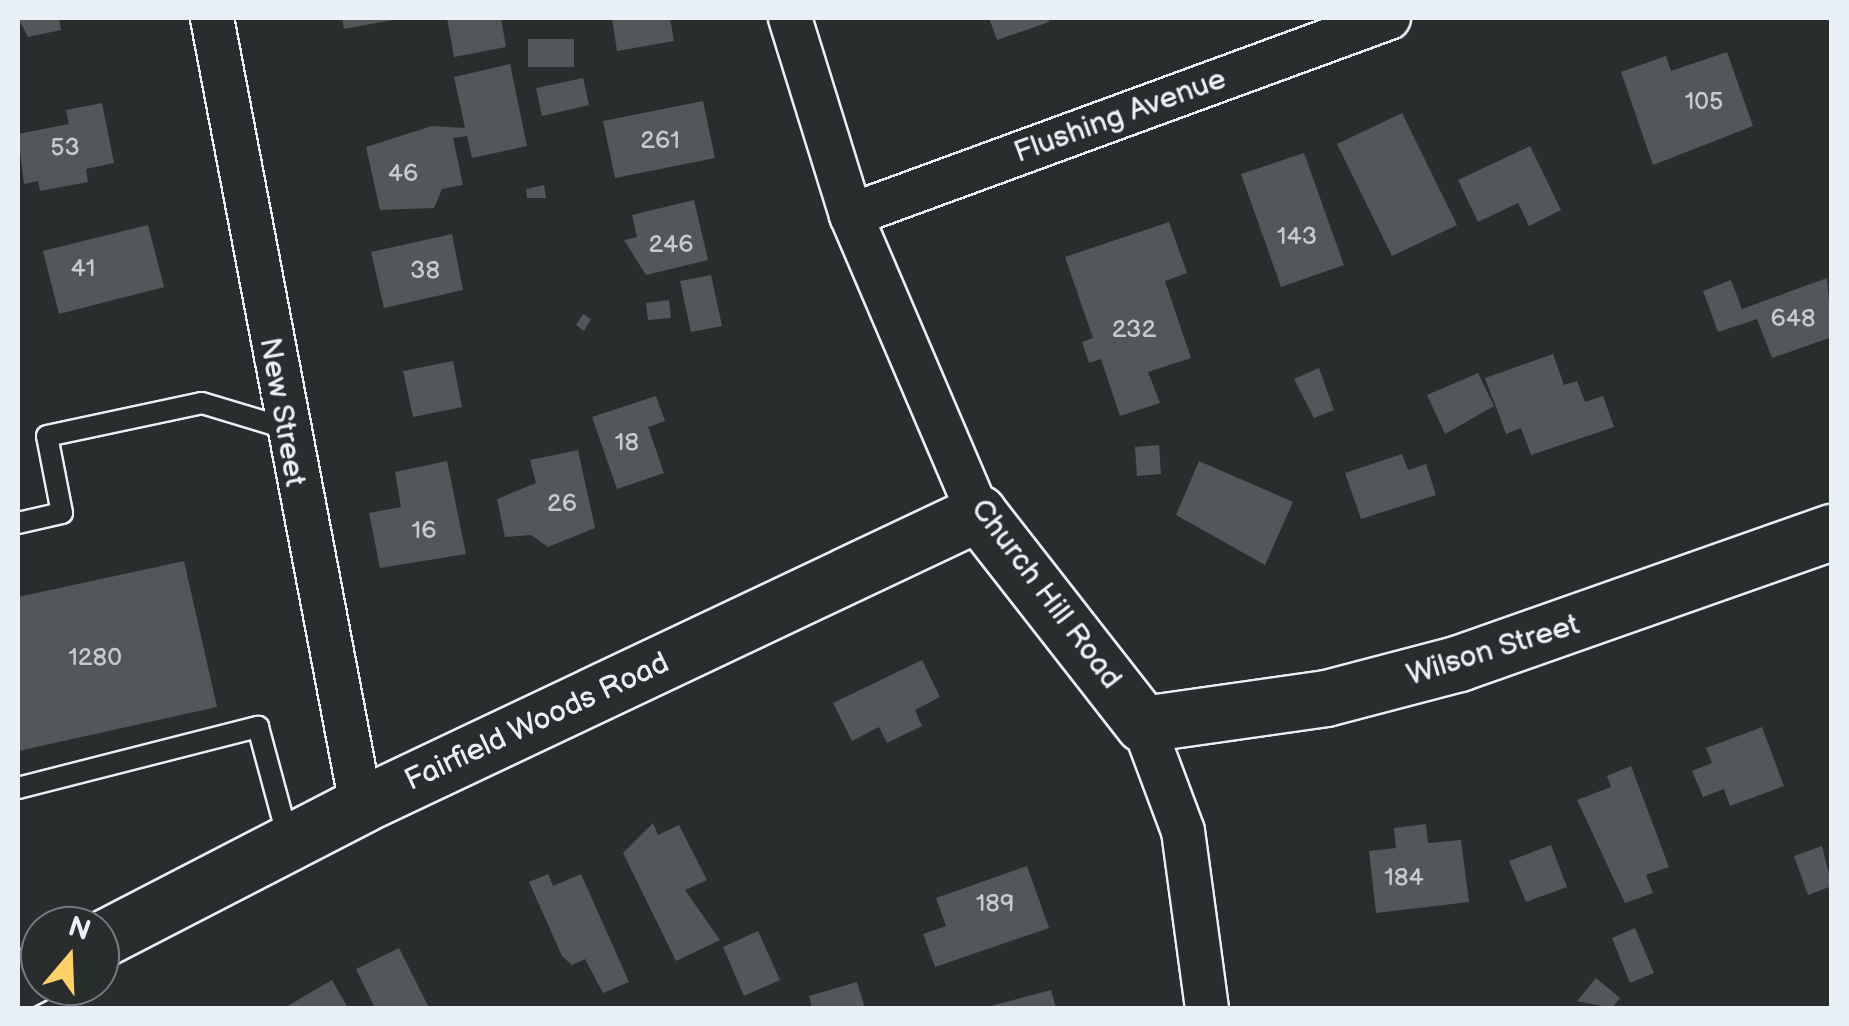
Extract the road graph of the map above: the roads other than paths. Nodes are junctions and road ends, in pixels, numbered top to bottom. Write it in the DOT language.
graph roads {
  1 [pos="212,18"];
  2 [pos="790,18"];
  3 [pos="1389,18"];
  4 [pos="851,216"];
  5 [pos="285,428"];
  6 [pos="978,513"];
  7 [pos="18,523"];
  8 [pos="1832,532"];
  9 [pos="1143,724"];
  10 [pos="18,788"];
  11 [pos="360,805"];
  12 [pos="289,842"];
  13 [pos="120,930"];
  14 [pos="1207,1008"];
  1 -- 5 [label="street, New Street"];
  2 -- 4 [label="street, Church Hill Road"];
  3 -- 4 [label="street, Flushing Avenue"];
  4 -- 6 [label="street, Church Hill Road"];
  5 -- 7 [label="lane"];
  5 -- 11 [label="street, New Street"];
  6 -- 9 [label="main road, Church Hill Road"];
  6 -- 11 [label="main road, Fairfield Woods Road"];
  8 -- 9 [label="main road, Wilson Street"];
  9 -- 14 [label="street, Church Hill Road"];
  10 -- 12 [label="lane"];
  11 -- 12 [label="main road, Fairfield Woods Road"];
  12 -- 13 [label="main road, Fairfield Woods Road"];
}
